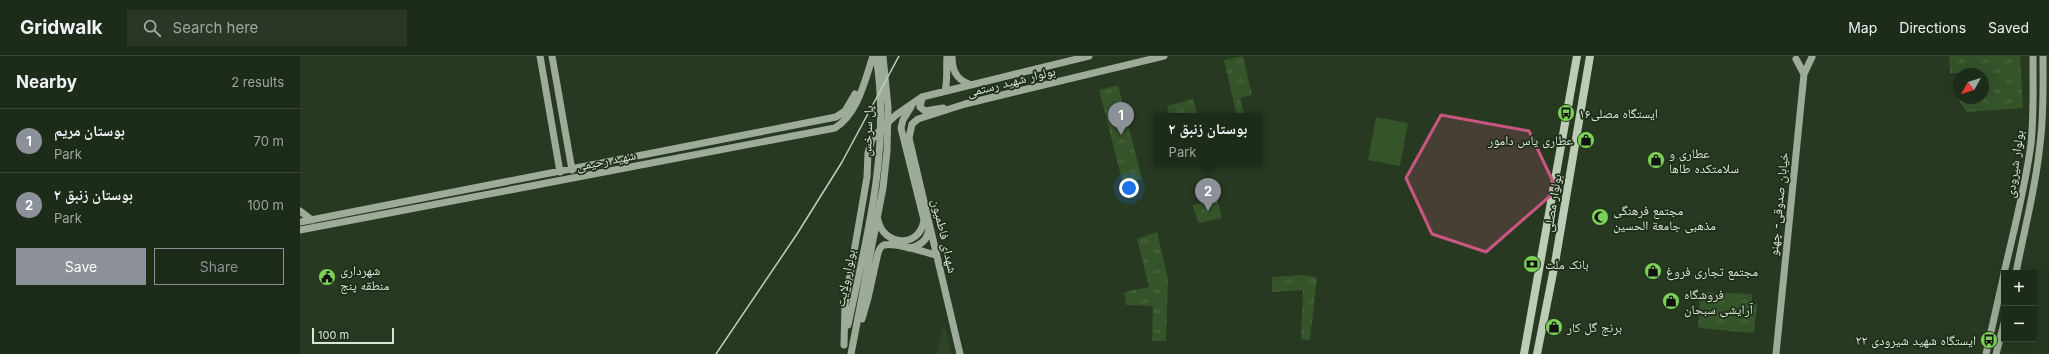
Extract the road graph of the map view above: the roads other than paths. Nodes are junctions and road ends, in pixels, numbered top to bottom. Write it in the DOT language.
graph roads {
  1 [pos="540,56"];
  2 [pos="552,56"];
  3 [pos="867,56"];
  4 [pos="874,56"];
  5 [pos="883,56"];
  6 [pos="947,56"];
  7 [pos="952,56"];
  8 [pos="1089,56"];
  9 [pos="1164,56"];
  10 [pos="1590,56"];
  11 [pos="2033,56"];
  12 [pos="2043,56"];
  13 [pos="1812,57"];
  14 [pos="1796,59"];
  15 [pos="1576,60"];
  16 [pos="1588,65"];
  17 [pos="1804,74"];
  18 [pos="970,84"];
  19 [pos="945,90"];
  20 [pos="922,98"];
  21 [pos="914,103"];
  22 [pos="965,104"];
  23 [pos="912,124"];
  24 [pos="777,129"];
  25 [pos="779,138"];
  26 [pos="572,170"];
  27 [pos="560,172"];
  28 [pos="876,207"];
  29 [pos="300,211"];
  30 [pos="877,218"];
  31 [pos="312,220"];
  32 [pos="300,222"];
  33 [pos="930,224"];
  34 [pos="300,230"];
  35 [pos="909,248"];
  36 [pos="936,255"];
  37 [pos="2005,270"];
  38 [pos="2017,270"];
  39 [pos="2001,287"];
  40 [pos="2001,335"];
  41 [pos="844,345"];
  42 [pos="853,346"];
  43 [pos="842,354"];
  44 [pos="851,354"];
  45 [pos="960,354"];
  46 [pos="1524,354"];
  47 [pos="1537,354"];
  48 [pos="1776,354"];
  49 [pos="1986,354"];
  50 [pos="1996,354"];
  1 -- 27 [label="main road"];
  2 -- 26 [label="main road"];
  3 -- 24 [label="main road, شهید رحیمی"];
  4 -- 25 [label="main road, شهید رحیمی"];
  4 -- 28 [label="main road, پل سرخس"];
  5 -- 28 [label="main road, پل سرخس"];
  6 -- 19 [label="main road"];
  7 -- 18 [label="main road"];
  8 -- 18 [label="main road, بولوار شهید رستمی"];
  9 -- 22 [label="main road, بولوار شهید رستمی"];
  10 -- 16 [label="main road, بولوار مصلی"];
  11 -- 37 [label="main road, بولوار شیرودی"];
  12 -- 38 [label="main road, بولوار شیرودی"];
  13 -- 17 [label="main road"];
  14 -- 17 [label="main road"];
  15 -- 16 [label="main road"];
  15 -- 46 [label="main road, بولوار مصلی"];
  16 -- 47 [label="main road, بولوار مصلی"];
  17 -- 48 [label="main road, خیابان صدوقی- چهنو"];
  18 -- 19 [label="main road, بولوار شهید رستمی"];
  19 -- 20 [label="main road, بولوار شهید رستمی"];
  20 -- 21 [label="main road, بولوار شهید رستمی"];
  20 -- 22 [label="main road"];
  21 -- 30 [label="main road"];
  21 -- 41 [label="main road, بولوار شهید رستمی"];
  22 -- 23 [label="main road, بولوار شهید رستمی"];
  23 -- 33 [label="main road, شهدای فاطمیون"];
  24 -- 25 [label="main road"];
  24 -- 26 [label="main road, شهید رحیمی"];
  25 -- 34 [label="main road, شهید رحیمی"];
  26 -- 27 [label="main road, شهید رحیمی"];
  27 -- 31 [label="main road, شهید رحیمی"];
  28 -- 30 [label="main road, بولوار ولایت"];
  28 -- 41 [label="main road, بولوار ولایت"];
  29 -- 31 [label="main road"];
  30 -- 42 [label="main road, بولوار ولایت"];
  31 -- 32 [label="main road, شهید رحیمی"];
  33 -- 35 [label="main road"];
  33 -- 36 [label="main road, شهدای فاطمیون"];
  35 -- 36 [label="main road"];
  35 -- 42 [label="main road"];
  36 -- 45 [label="main road, شهدای فاطمیون"];
  39 -- 49 [label="main road, بولوار شیرودی"];
  40 -- 50 [label="main road"];
  41 -- 43 [label="main road, بولوار ولایت"];
  42 -- 44 [label="main road, بولوار ولایت"];
}
